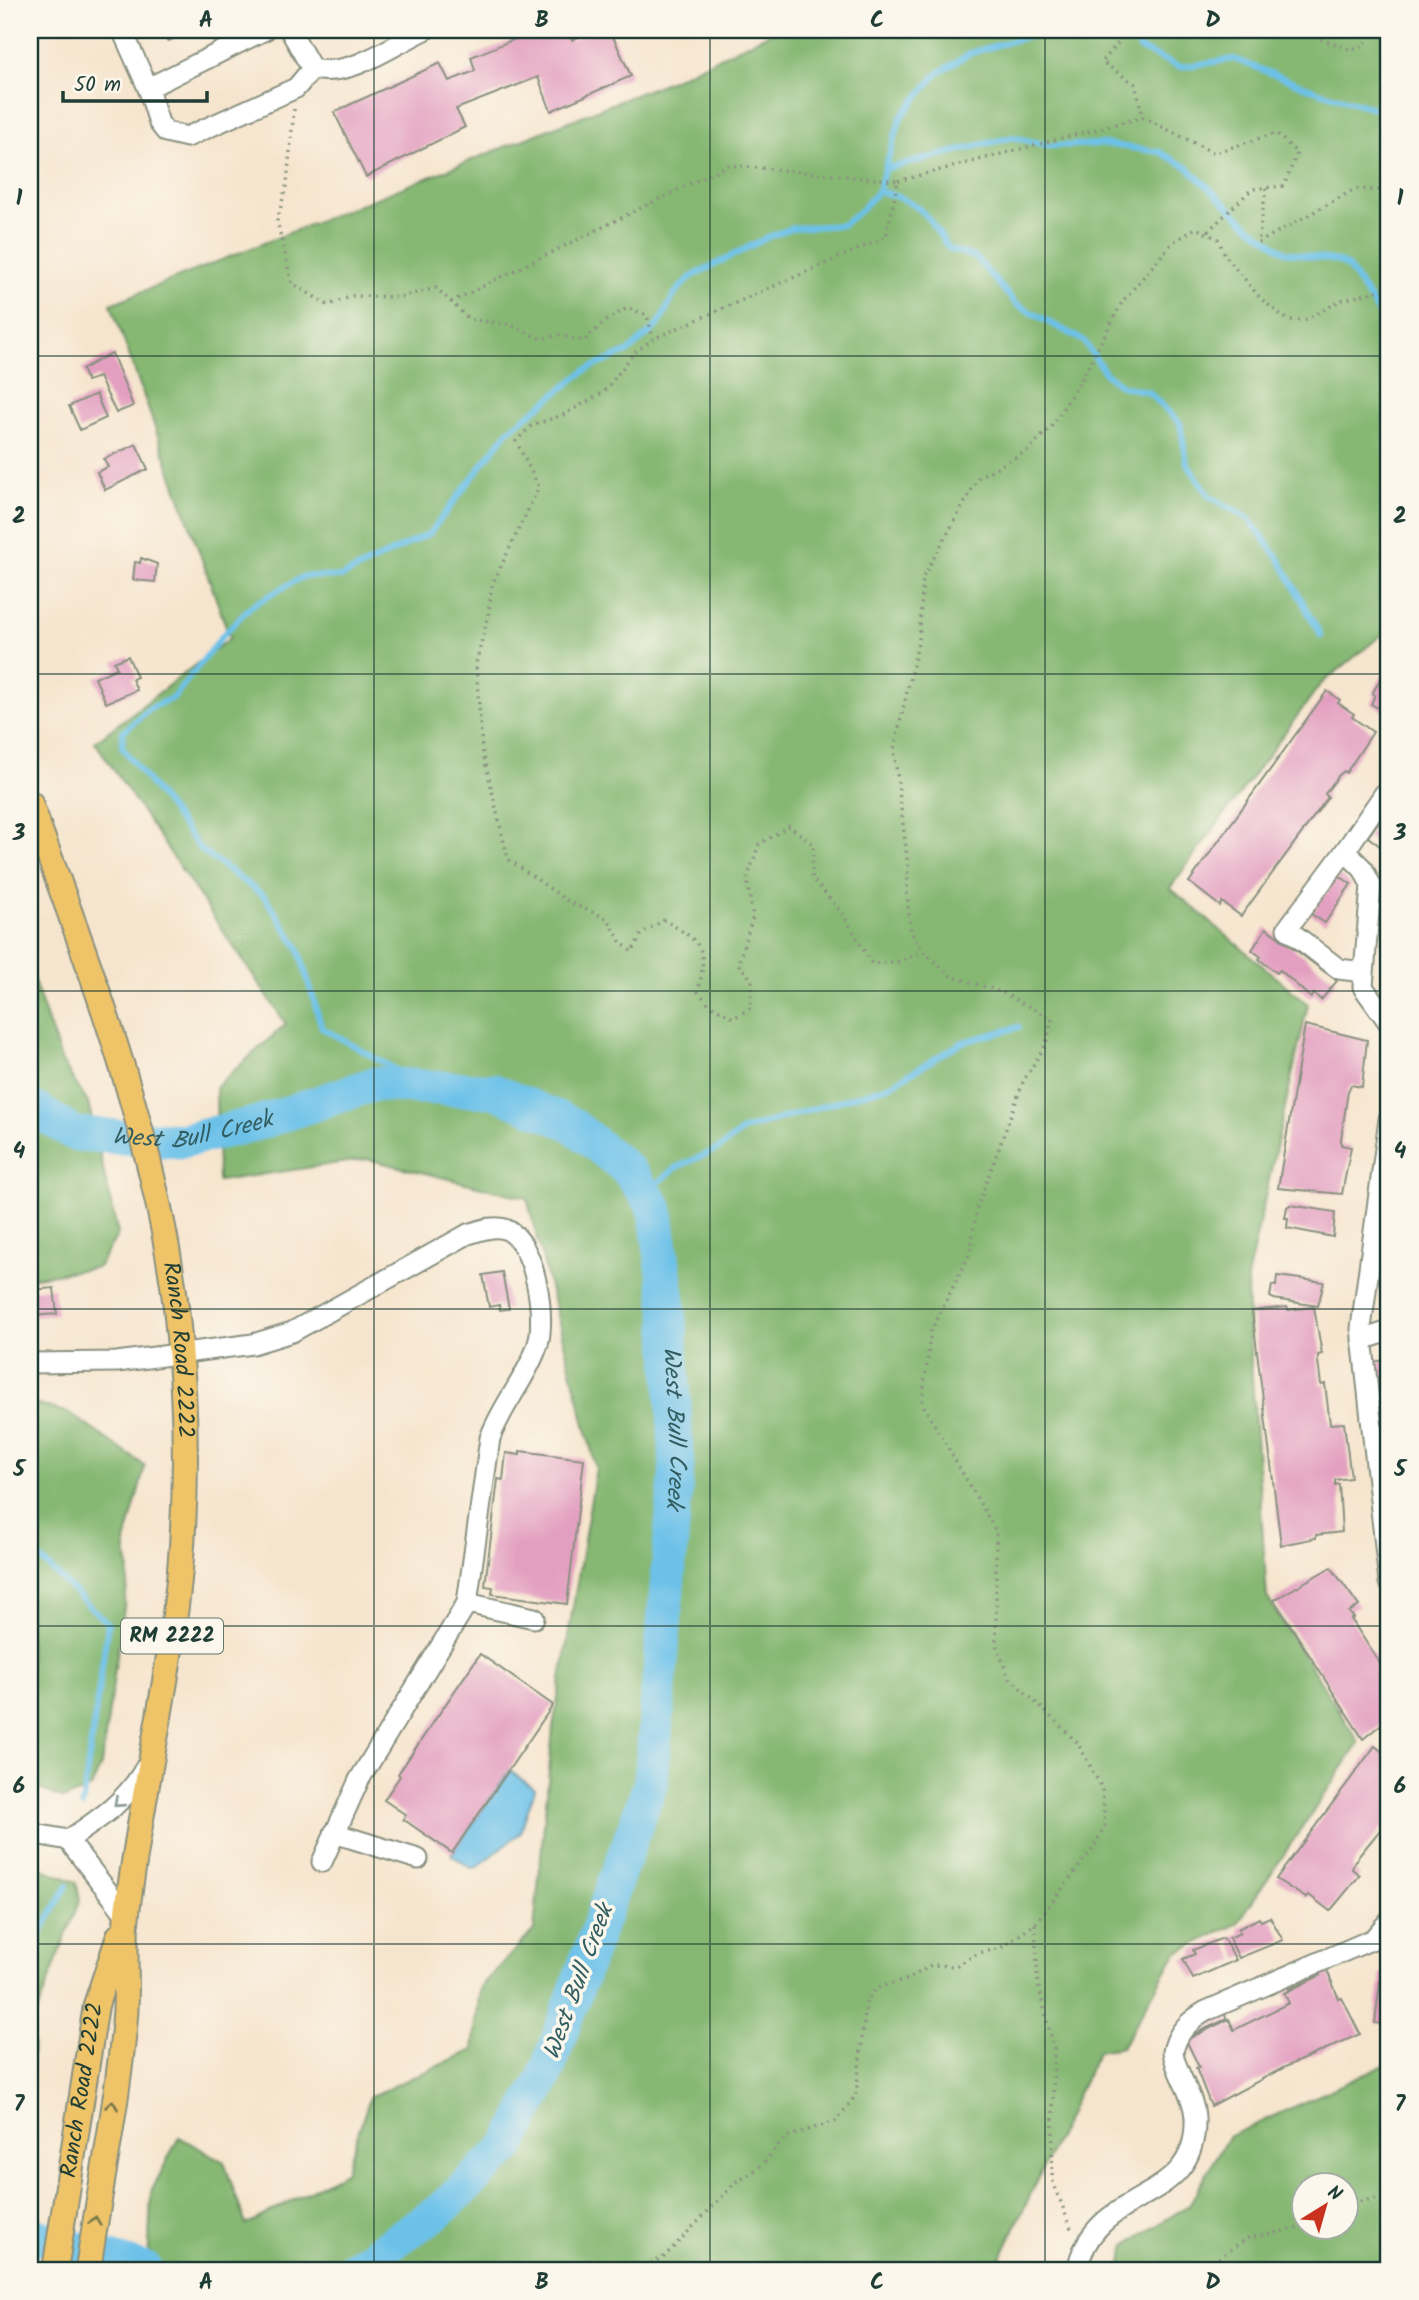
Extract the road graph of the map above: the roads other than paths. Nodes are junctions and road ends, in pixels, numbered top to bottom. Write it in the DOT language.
graph roads {
  1 [pos="122,30"];
  2 [pos="265,30"];
  3 [pos="290,30"];
  4 [pos="425,30"];
  5 [pos="312,69"];
  6 [pos="148,88"];
  7 [pos="1389,787"];
  8 [pos="30,803"];
  9 [pos="1345,851"];
  10 [pos="1363,972"];
  11 [pos="1389,1023"];
  12 [pos="1389,1126"];
  13 [pos="1382,1213"];
  14 [pos="1389,1331"];
  15 [pos="1362,1340"];
  16 [pos="180,1353"];
  17 [pos="30,1363"];
  18 [pos="1383,1469"];
  19 [pos="1389,1582"];
  20 [pos="467,1603"];
  21 [pos="534,1618"];
  22 [pos="153,1754"];
  23 [pos="30,1833"];
  24 [pos="334,1833"];
  25 [pos="68,1840"];
  26 [pos="418,1859"];
  27 [pos="322,1862"];
  28 [pos="126,1915"];
  29 [pos="1389,1921"];
  30 [pos="1381,1943"];
  31 [pos="76,2162"];
  32 [pos="55,2270"];
  33 [pos="67,2270"];
  34 [pos="88,2270"];
  35 [pos="1077,2270"];
  1 -- 6 [label="street"];
  2 -- 6 [label="street"];
  3 -- 5 [label="street"];
  4 -- 5 [label="street"];
  5 -- 6 [label="street"];
  7 -- 9 [label="street"];
  8 -- 16 [label="main road, Ranch Road 2222 / RM 2222"];
  9 -- 10 [label="street"];
  9 -- 10 [label="street"];
  10 -- 11 [label="street"];
  12 -- 13 [label="street"];
  13 -- 15 [label="street"];
  14 -- 15 [label="street"];
  15 -- 18 [label="street"];
  16 -- 17 [label="street"];
  16 -- 20 [label="street"];
  16 -- 22 [label="main road, Ranch Road 2222 / RM 2222"];
  18 -- 19 [label="street"];
  20 -- 21 [label="street"];
  20 -- 24 [label="street"];
  22 -- 25 [label="street, one-way"];
  22 -- 28 [label="main road, Ranch Road 2222 / RM 2222"];
  23 -- 25 [label="street"];
  24 -- 26 [label="street"];
  24 -- 27 [label="street"];
  25 -- 28 [label="street"];
  28 -- 31 [label="main road, Ranch Road 2222 / RM 2222"];
  34 -- 28 [label="main road, Ranch Road 2222 / RM 2222, one-way"];
  29 -- 30 [label="street"];
  30 -- 35 [label="street"];
  31 -- 32 [label="main road, Ranch Road 2222"];
  31 -- 33 [label="main road"];
}
